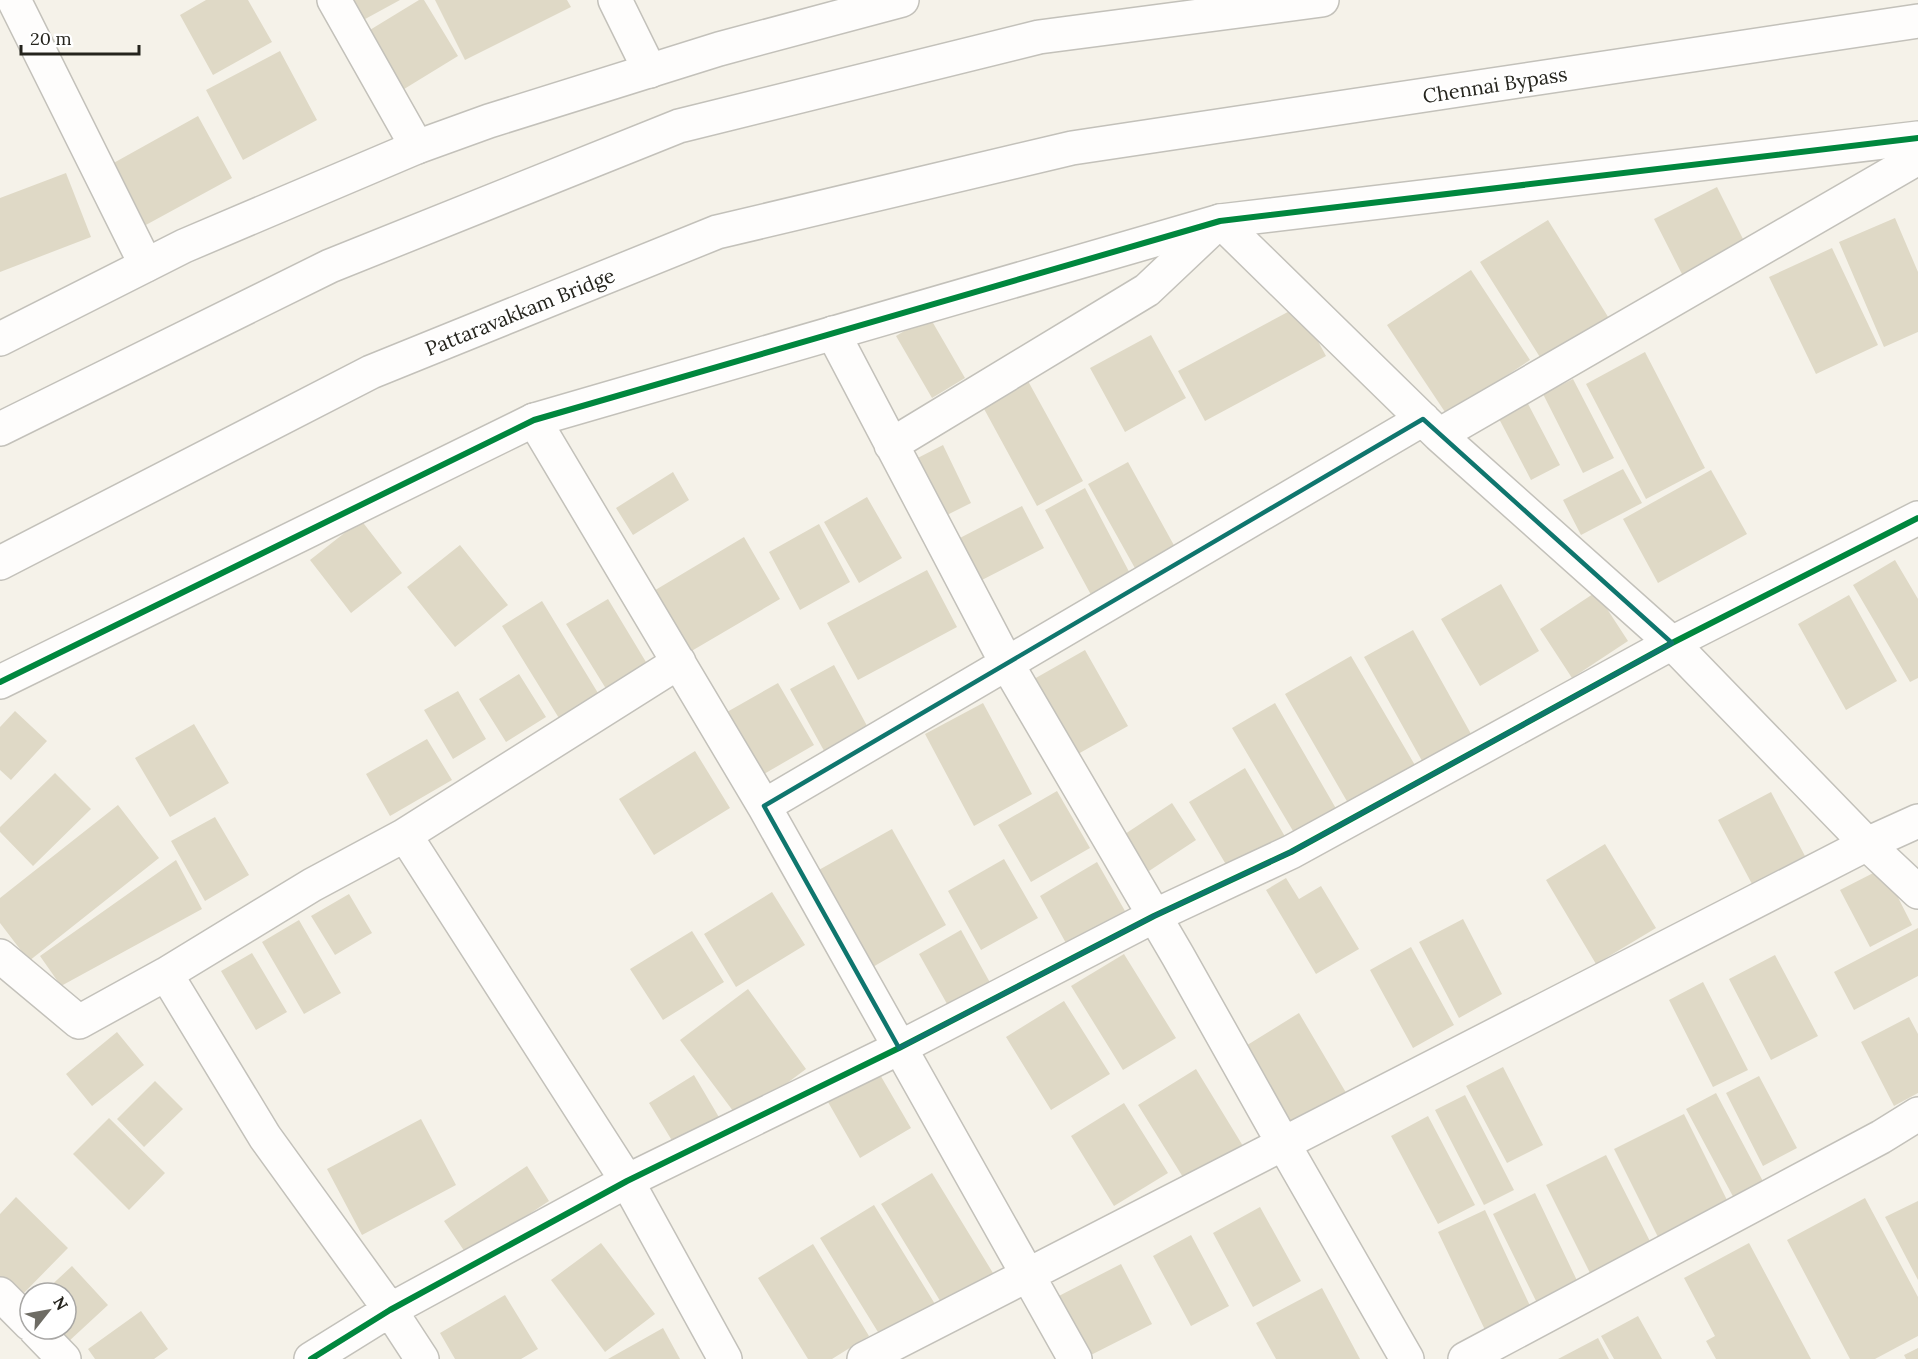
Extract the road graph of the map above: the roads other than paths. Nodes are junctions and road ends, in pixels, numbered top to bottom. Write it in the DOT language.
graph roads {
  1 [pos="14,0"];
  2 [pos="334,0"];
  3 [pos="615,0"];
  4 [pos="902,0"];
  5 [pos="1322,0"];
  6 [pos="1918,21"];
  7 [pos="650,71"];
  8 [pos="1918,138"];
  9 [pos="417,147"];
  10 [pos="1072,148"];
  11 [pos="1918,158"];
  12 [pos="1220,221"];
  13 [pos="146,265"];
  14 [pos="833,333"];
  15 [pos="0,339"];
  16 [pos="534,420"];
  17 [pos="1431,427"];
  18 [pos="0,429"];
  19 [pos="891,445"];
  20 [pos="1918,518"];
  21 [pos="0,563"];
  22 [pos="1672,643"];
  23 [pos="679,662"];
  24 [pos="1007,664"];
  25 [pos="0,682"];
  26 [pos="765,806"];
  27 [pos="1918,821"];
  28 [pos="405,835"];
  29 [pos="1867,844"];
  30 [pos="1918,892"];
  31 [pos="1154,916"];
  32 [pos="0,956"];
  33 [pos="166,974"];
  34 [pos="899,1048"];
  35 [pos="1918,1114"];
  36 [pos="1283,1143"];
  37 [pos="627,1181"];
  38 [pos="1029,1276"];
  39 [pos="0,1294"];
  40 [pos="390,1310"];
  41 [pos="18,1312"];
  42 [pos="47,1341"];
  43 [pos="64,1359"];
  44 [pos="311,1359"];
  45 [pos="422,1359"];
  46 [pos="725,1359"];
  47 [pos="864,1359"];
  48 [pos="1075,1359"];
  49 [pos="1407,1359"];
  50 [pos="1465,1359"];
  1 -- 13 [label="main road"];
  2 -- 9 [label="main road"];
  3 -- 7 [label="main road"];
  4 -- 7 [label="main road"];
  5 -- 18 [label="main road"];
  6 -- 10 [label="main road, Chennai Bypass"];
  7 -- 9 [label="main road"];
  8 -- 12 [label="main road"];
  9 -- 13 [label="main road"];
  10 -- 21 [label="main road, Pattaravakkam Bridge"];
  11 -- 17 [label="main road"];
  12 -- 14 [label="main road"];
  12 -- 17 [label="main road"];
  12 -- 19 [label="main road"];
  13 -- 15 [label="main road"];
  14 -- 16 [label="main road"];
  14 -- 19 [label="main road"];
  16 -- 23 [label="main road"];
  16 -- 25 [label="main road"];
  17 -- 22 [label="main road"];
  17 -- 24 [label="main road"];
  19 -- 24 [label="main road"];
  20 -- 22 [label="main road"];
  22 -- 29 [label="main road"];
  22 -- 31 [label="main road"];
  23 -- 26 [label="main road"];
  23 -- 28 [label="main road"];
  24 -- 26 [label="main road"];
  24 -- 31 [label="main road"];
  26 -- 34 [label="main road"];
  27 -- 29 [label="main road"];
  28 -- 33 [label="main road"];
  28 -- 37 [label="main road"];
  29 -- 30 [label="main road"];
  29 -- 36 [label="main road"];
  31 -- 34 [label="main road"];
  31 -- 36 [label="main road"];
  32 -- 33 [label="main road"];
  33 -- 40 [label="main road"];
  34 -- 37 [label="main road"];
  34 -- 38 [label="main road"];
  35 -- 50 [label="main road"];
  36 -- 38 [label="main road"];
  36 -- 49 [label="main road"];
  37 -- 40 [label="main road"];
  37 -- 46 [label="main road"];
  38 -- 47 [label="main road"];
  38 -- 48 [label="main road"];
  39 -- 41 [label="main road"];
  40 -- 44 [label="main road"];
  40 -- 45 [label="main road"];
  42 -- 43 [label="main road"];
}
